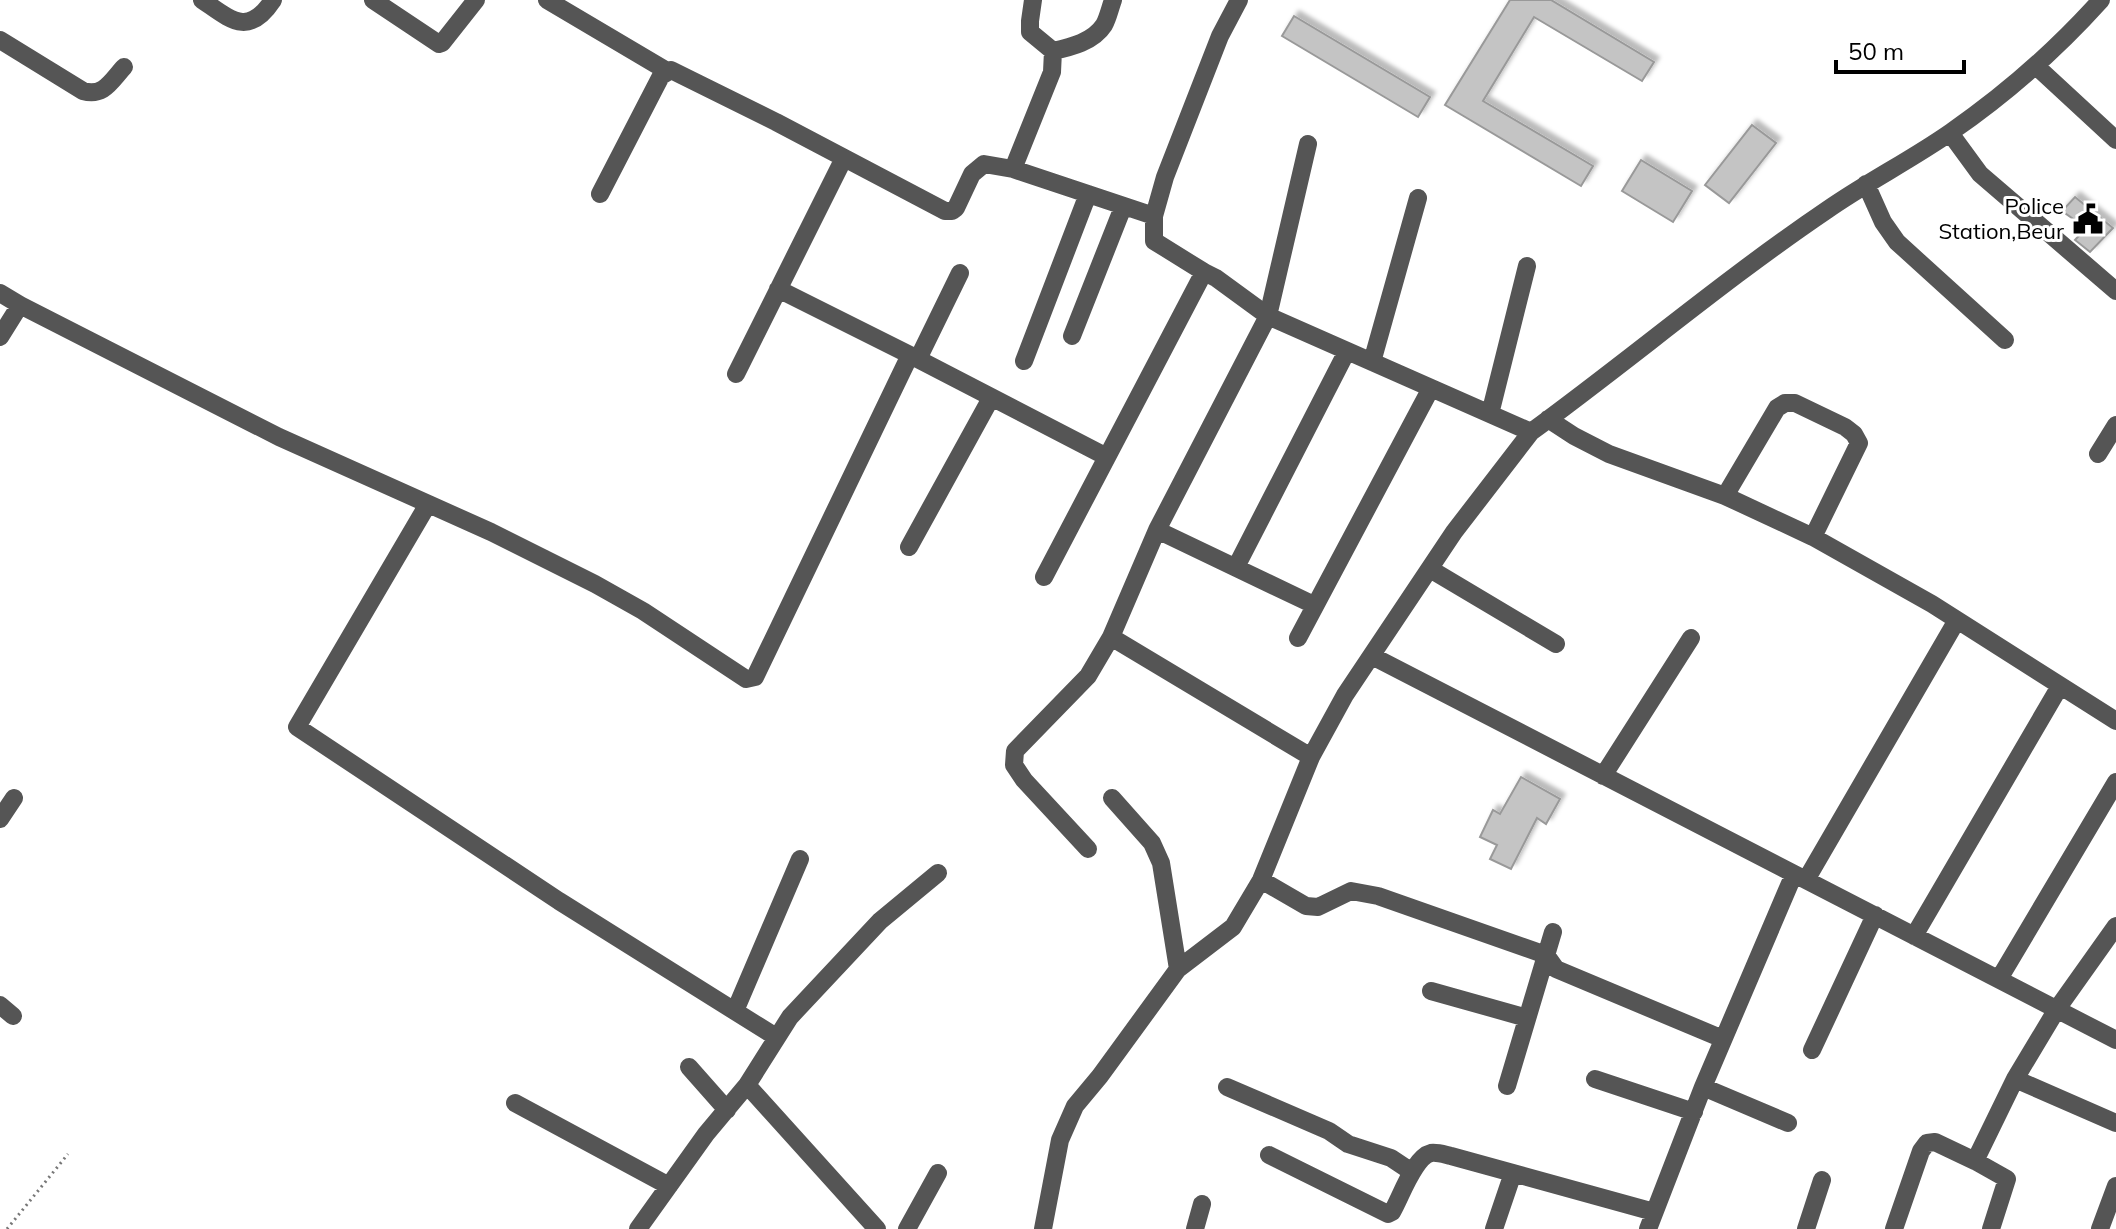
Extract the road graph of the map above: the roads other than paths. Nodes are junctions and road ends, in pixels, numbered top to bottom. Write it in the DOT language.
graph roads {
  1 [pos="202,0"];
  2 [pos="273,0"];
  3 [pos="373,0"];
  4 [pos="476,0"];
  5 [pos="547,0"];
  6 [pos="1033,0"];
  7 [pos="1113,0"];
  8 [pos="1239,0"];
  9 [pos="2101,0"];
  10 [pos="0,40"];
  11 [pos="1053,51"];
  12 [pos="2036,66"];
  13 [pos="124,67"];
  14 [pos="667,71"];
  15 [pos="1950,133"];
  16 [pos="2116,140"];
  17 [pos="1308,144"];
  18 [pos="844,158"];
  19 [pos="1013,169"];
  20 [pos="1866,184"];
  21 [pos="600,194"];
  22 [pos="1088,194"];
  23 [pos="1418,198"];
  24 [pos="1123,207"];
  25 [pos="1154,216"];
  26 [pos="1527,266"];
  27 [pos="1204,272"];
  28 [pos="960,273"];
  29 [pos="778,289"];
  30 [pos="2116,291"];
  31 [pos="0,293"];
  32 [pos="20,305"];
  33 [pos="1268,316"];
  34 [pos="1072,336"];
  35 [pos="0,337"];
  36 [pos="2005,340"];
  37 [pos="1347,351"];
  38 [pos="914,357"];
  39 [pos="1024,361"];
  40 [pos="1372,362"];
  41 [pos="736,374"];
  42 [pos="1431,388"];
  43 [pos="991,398"];
  44 [pos="1490,414"];
  45 [pos="1548,419"];
  46 [pos="2116,425"];
  47 [pos="1531,432"];
  48 [pos="2098,454"];
  49 [pos="1107,457"];
  50 [pos="1725,496"];
  51 [pos="428,504"];
  52 [pos="1157,530"];
  53 [pos="1813,537"];
  54 [pos="909,547"];
  55 [pos="1236,567"];
  56 [pos="1430,569"];
  57 [pos="1044,577"];
  58 [pos="1314,605"];
  59 [pos="1957,620"];
  60 [pos="1111,637"];
  61 [pos="1298,638"];
  62 [pos="1691,638"];
  63 [pos="1556,644"];
  64 [pos="1372,656"];
  65 [pos="2060,686"];
  66 [pos="2116,721"];
  67 [pos="1311,757"];
  68 [pos="1603,776"];
  69 [pos="2116,782"];
  70 [pos="14,798"];
  71 [pos="1112,798"];
  72 [pos="0,819"];
  73 [pos="1088,849"];
  74 [pos="800,859"];
  75 [pos="938,873"];
  76 [pos="1800,877"];
  77 [pos="1261,880"];
  78 [pos="1875,915"];
  79 [pos="2116,926"];
  80 [pos="1553,932"];
  81 [pos="1914,936"];
  82 [pos="1546,955"];
  83 [pos="1178,969"];
  84 [pos="1999,979"];
  85 [pos="1431,991"];
  86 [pos="2057,1009"];
  87 [pos="735,1011"];
  88 [pos="1527,1018"];
  89 [pos="776,1037"];
  90 [pos="1723,1039"];
  91 [pos="2116,1040"];
  92 [pos="1812,1050"];
  93 [pos="689,1067"];
  94 [pos="1595,1079"];
  95 [pos="2015,1079"];
  96 [pos="747,1085"];
  97 [pos="1507,1086"];
  98 [pos="1227,1087"];
  99 [pos="1703,1087"];
  100 [pos="515,1103"];
  101 [pos="727,1110"];
  102 [pos="1694,1112"];
  103 [pos="1788,1123"];
  104 [pos="2116,1123"];
  105 [pos="1269,1155"];
  106 [pos="1975,1161"];
  107 [pos="1412,1172"];
  108 [pos="938,1173"];
  109 [pos="1513,1173"];
  110 [pos="1822,1180"];
  111 [pos="669,1186"];
  112 [pos="2116,1186"];
  113 [pos="1202,1204"];
  114 [pos="1651,1220"];
  115 [pos="638,1229"];
  116 [pos="877,1229"];
  117 [pos="907,1229"];
  118 [pos="1043,1229"];
  119 [pos="1195,1229"];
  120 [pos="1494,1229"];
  121 [pos="1806,1229"];
  122 [pos="1894,1229"];
  123 [pos="1991,1229"];
  124 [pos="2100,1229"];
  1 -- 2 [label="street"];
  3 -- 4 [label="street"];
  5 -- 14 [label="street"];
  6 -- 11 [label="street"];
  7 -- 11 [label="street"];
  8 -- 25 [label="street"];
  9 -- 12 [label="street"];
  10 -- 13 [label="street"];
  11 -- 19 [label="street"];
  12 -- 15 [label="street"];
  12 -- 16 [label="street"];
  14 -- 18 [label="street"];
  14 -- 21 [label="street"];
  15 -- 20 [label="street"];
  15 -- 30 [label="street"];
  17 -- 33 [label="street"];
  18 -- 19 [label="street"];
  18 -- 29 [label="street"];
  19 -- 22 [label="street"];
  20 -- 36 [label="street"];
  20 -- 45 [label="street"];
  22 -- 24 [label="street"];
  22 -- 39 [label="street"];
  23 -- 40 [label="street"];
  24 -- 25 [label="street"];
  24 -- 34 [label="street"];
  25 -- 27 [label="street"];
  26 -- 44 [label="street"];
  27 -- 33 [label="street"];
  27 -- 49 [label="street"];
  28 -- 38 [label="street"];
  29 -- 38 [label="street"];
  29 -- 41 [label="street"];
  31 -- 32 [label="street"];
  32 -- 35 [label="street"];
  32 -- 51 [label="street"];
  33 -- 37 [label="street"];
  33 -- 52 [label="street"];
  37 -- 40 [label="street"];
  37 -- 55 [label="street"];
  38 -- 43 [label="street"];
  38 -- 51 [label="street"];
  40 -- 42 [label="street"];
  42 -- 44 [label="street"];
  42 -- 58 [label="street"];
  43 -- 49 [label="street"];
  43 -- 54 [label="street"];
  44 -- 47 [label="street"];
  45 -- 47 [label="street"];
  45 -- 50 [label="street"];
  46 -- 48 [label="street"];
  47 -- 56 [label="street"];
  49 -- 57 [label="street"];
  50 -- 53 [label="street"];
  50 -- 53 [label="street"];
  51 -- 87 [label="street"];
  52 -- 55 [label="street"];
  52 -- 60 [label="street"];
  53 -- 59 [label="street"];
  55 -- 58 [label="street"];
  56 -- 63 [label="street"];
  56 -- 64 [label="street"];
  58 -- 61 [label="street"];
  59 -- 65 [label="street"];
  59 -- 76 [label="street"];
  60 -- 67 [label="street"];
  60 -- 73 [label="street"];
  62 -- 68 [label="street"];
  64 -- 67 [label="street"];
  64 -- 68 [label="street"];
  65 -- 66 [label="street"];
  65 -- 81 [label="street"];
  67 -- 77 [label="street"];
  68 -- 76 [label="street"];
  69 -- 84 [label="street"];
  70 -- 72 [label="street"];
  71 -- 83 [label="street"];
  74 -- 87 [label="street"];
  75 -- 89 [label="street"];
  76 -- 78 [label="street"];
  76 -- 90 [label="street"];
  77 -- 82 [label="street"];
  77 -- 83 [label="street"];
  78 -- 81 [label="street"];
  78 -- 92 [label="street"];
  79 -- 86 [label="street"];
  80 -- 82 [label="street"];
  81 -- 84 [label="street"];
  82 -- 88 [label="street"];
  82 -- 90 [label="street"];
  83 -- 118 [label="street"];
  84 -- 86 [label="street"];
  85 -- 88 [label="street"];
  86 -- 91 [label="street"];
  86 -- 95 [label="street"];
  87 -- 89 [label="street"];
  88 -- 97 [label="street"];
  89 -- 96 [label="street"];
  90 -- 99 [label="street"];
  93 -- 101 [label="street"];
  94 -- 102 [label="street"];
  95 -- 104 [label="street"];
  95 -- 106 [label="street"];
  96 -- 101 [label="street"];
  96 -- 116 [label="street"];
  98 -- 107 [label="street"];
  99 -- 102 [label="street"];
  99 -- 103 [label="street"];
  100 -- 111 [label="street"];
  101 -- 111 [label="street"];
  102 -- 114 [label="street"];
  105 -- 107 [label="street"];
  106 -- 122 [label="street"];
  106 -- 123 [label="street"];
  107 -- 109 [label="street"];
  108 -- 117 [label="street"];
  109 -- 114 [label="street"];
  109 -- 120 [label="street"];
  110 -- 121 [label="street"];
  111 -- 115 [label="street"];
  112 -- 124 [label="street"];
  113 -- 119 [label="street"];
}
